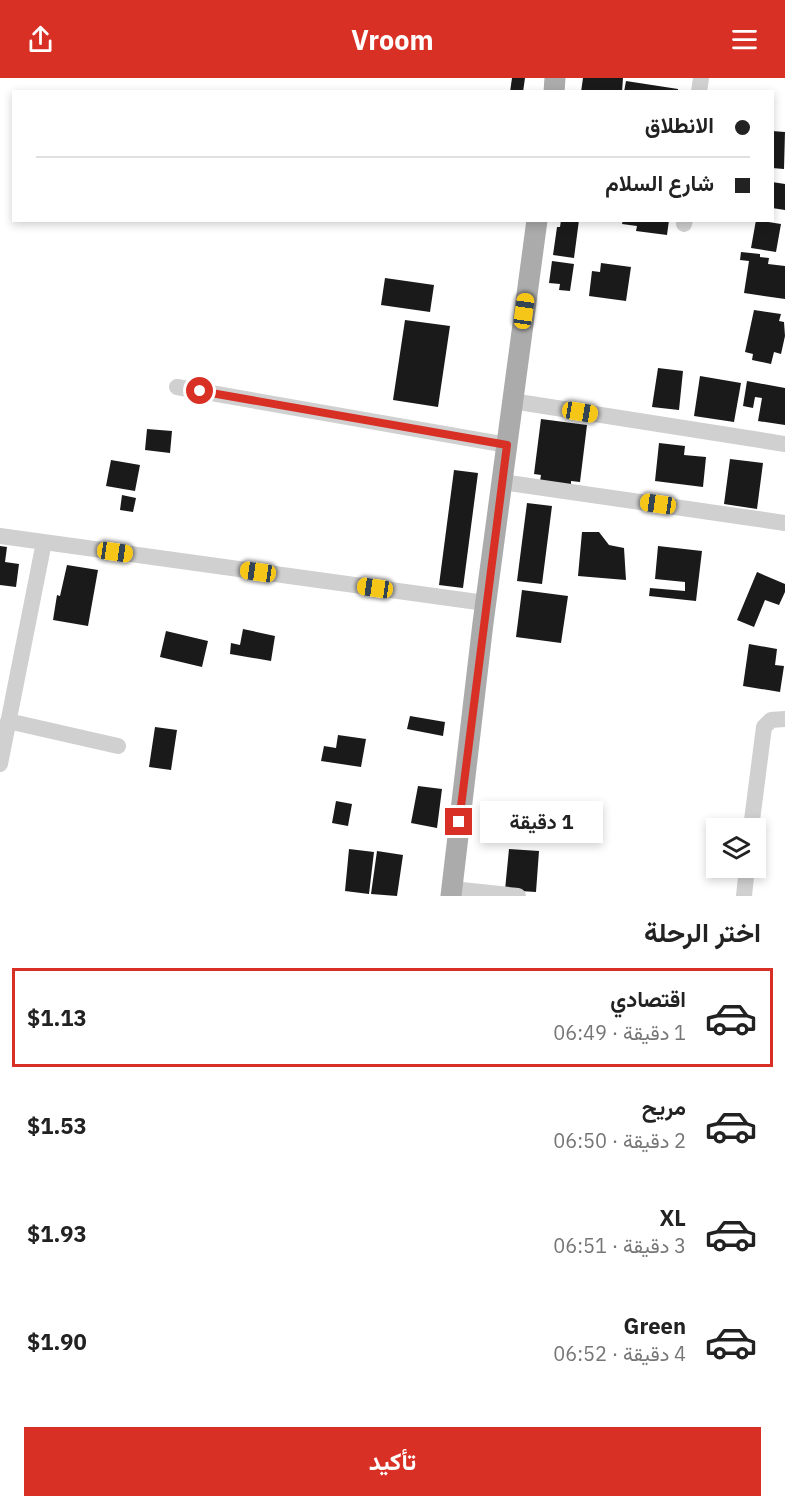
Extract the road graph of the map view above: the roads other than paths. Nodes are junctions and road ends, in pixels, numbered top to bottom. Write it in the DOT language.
graph roads {
  1 [pos="537,222"];
  2 [pos="177,387"];
  3 [pos="512,401"];
  4 [pos="785,444"];
  5 [pos="507,445"];
  6 [pos="502,482"];
  7 [pos="785,523"];
  8 [pos="0,536"];
  9 [pos="44,542"];
  10 [pos="485,603"];
  11 [pos="785,719"];
  12 [pos="8,722"];
  13 [pos="118,746"];
  14 [pos="0,764"];
  15 [pos="753,818"];
  16 [pos="746,878"];
  17 [pos="451,892"];
  18 [pos="518,896"];
  19 [pos="744,896"];
  1 -- 3 [label="main road"];
  2 -- 5 [label="street"];
  3 -- 4 [label="street"];
  3 -- 5 [label="main road"];
  5 -- 6 [label="main road"];
  6 -- 7 [label="street"];
  6 -- 10 [label="main road"];
  8 -- 9 [label="street"];
  9 -- 10 [label="street"];
  9 -- 12 [label="street"];
  10 -- 17 [label="main road"];
  11 -- 15 [label="street"];
  12 -- 13 [label="street"];
  12 -- 14 [label="street"];
  16 -- 19 [label="street"];
  17 -- 18 [label="street"];
}
